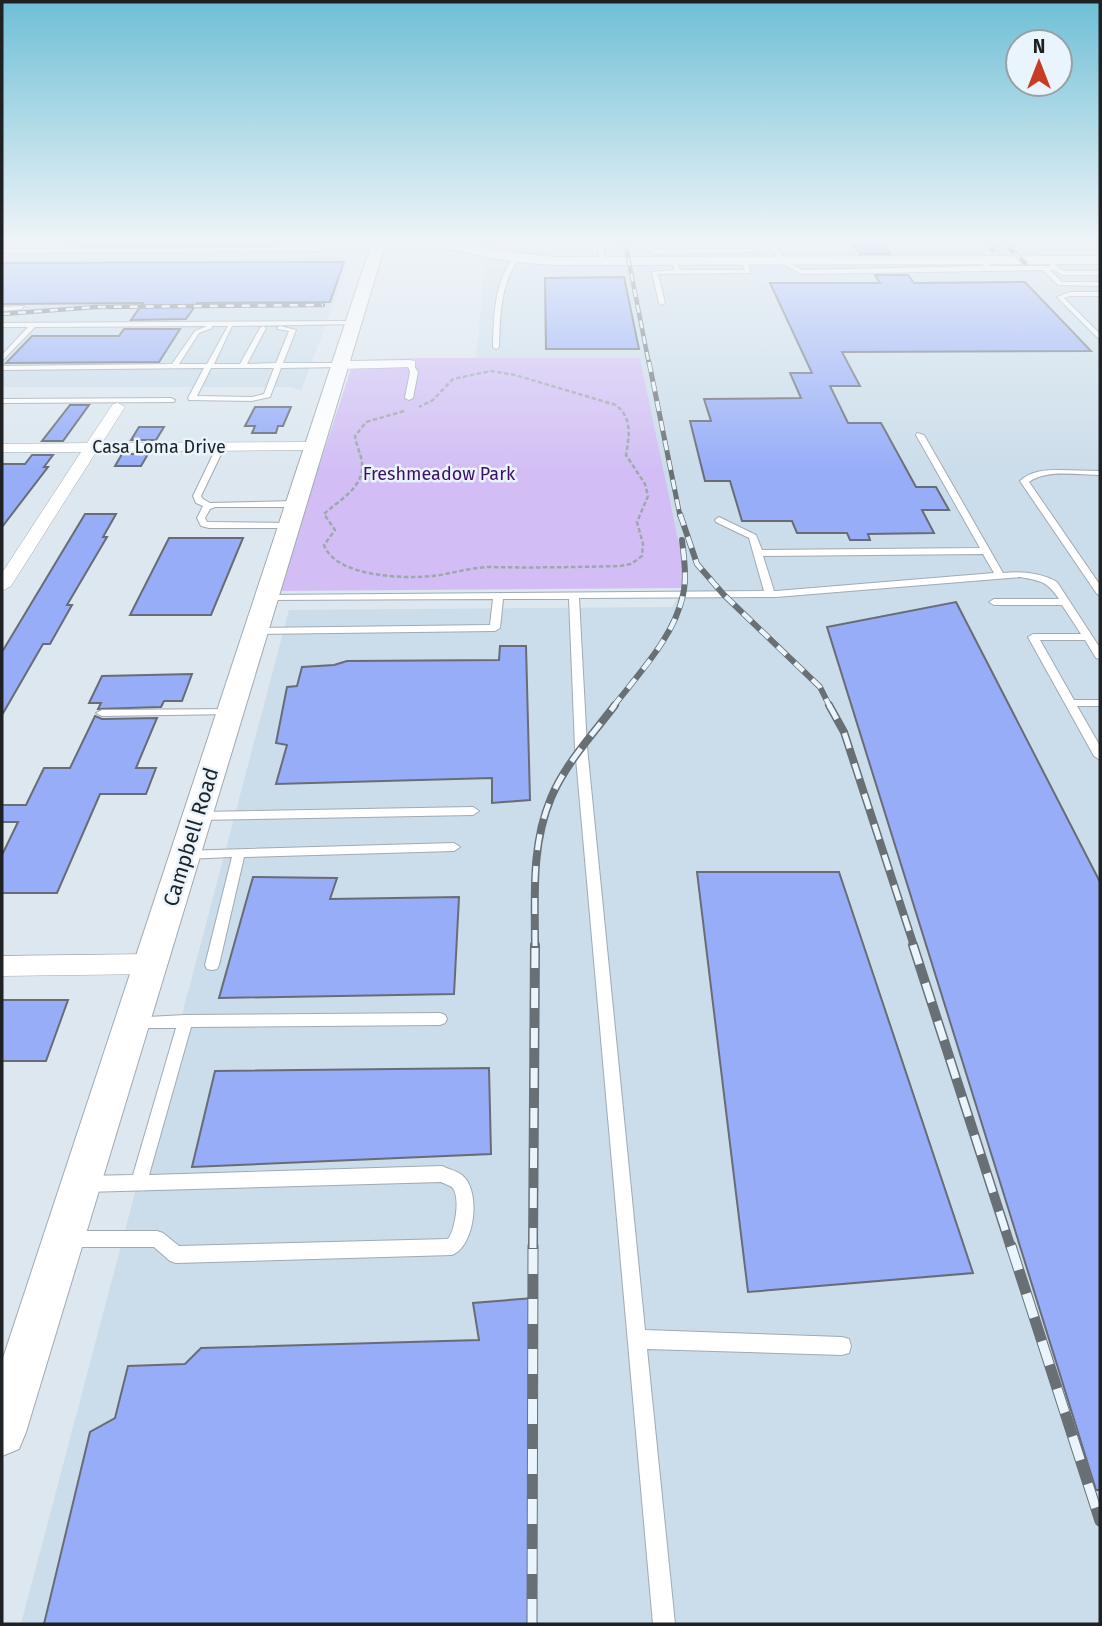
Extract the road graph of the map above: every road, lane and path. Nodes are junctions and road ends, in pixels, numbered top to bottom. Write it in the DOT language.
graph roads {
  1 [pos="357,318"];
  2 [pos="497,318"];
  3 [pos="1080,318"];
  4 [pos="355,323"];
  5 [pos="33,325"];
  6 [pos="2,326"];
  7 [pos="230,327"];
  8 [pos="263,327"];
  9 [pos="1100,338"];
  10 [pos="496,347"];
  11 [pos="2,359"];
  12 [pos="410,364"];
  13 [pos="341,365"];
  14 [pos="174,366"];
  15 [pos="208,366"];
  16 [pos="242,366"];
  17 [pos="278,366"];
  18 [pos="2,368"];
  19 [pos="409,398"];
  20 [pos="171,400"];
  21 [pos="2,401"];
  22 [pos="118,407"];
  23 [pos="411,409"];
  24 [pos="920,435"];
  25 [pos="221,446"];
  26 [pos="316,446"];
  27 [pos="92,447"];
  28 [pos="2,448"];
  29 [pos="1100,473"];
  30 [pos="210,506"];
  31 [pos="292,515"];
  32 [pos="719,520"];
  33 [pos="986,551"];
  34 [pos="758,553"];
  35 [pos="10,562"];
  36 [pos="1000,575"];
  37 [pos="2,586"];
  38 [pos="1100,592"];
  39 [pos="770,594"];
  40 [pos="498,596"];
  41 [pos="574,596"];
  42 [pos="265,598"];
  43 [pos="994,602"];
  44 [pos="1065,602"];
  45 [pos="255,631"];
  46 [pos="1088,637"];
  47 [pos="1100,656"];
  48 [pos="1070,703"];
  49 [pos="1100,703"];
  50 [pos="230,712"];
  51 [pos="102,713"];
  52 [pos="1100,757"];
  53 [pos="473,811"];
  54 [pos="197,816"];
  55 [pos="454,847"];
  56 [pos="239,853"];
  57 [pos="186,854"];
  58 [pos="152,964"];
  59 [pos="212,965"];
  60 [pos="2,966"];
  61 [pos="440,1019"];
  62 [pos="185,1021"];
  63 [pos="133,1022"];
  64 [pos="139,1182"];
  65 [pos="81,1184"];
  66 [pos="64,1239"];
  67 [pos="637,1339"];
  68 [pos="842,1346"];
  69 [pos="2,1432"];
  70 [pos="664,1624"];
  1 -- 4 [label="street, Campbell Road"];
  2 -- 10 [label="lane"];
  3 -- 9 [label="lane"];
  4 -- 5 [label="lane"];
  4 -- 13 [label="street, Campbell Road"];
  5 -- 6 [label="lane"];
  5 -- 11 [label="lane"];
  7 -- 8 [label="lane"];
  7 -- 14 [label="lane"];
  7 -- 15 [label="lane"];
  8 -- 16 [label="lane"];
  8 -- 17 [label="lane"];
  12 -- 13 [label="street"];
  12 -- 19 [label="lane"];
  13 -- 17 [label="lane"];
  13 -- 26 [label="street, Campbell Road"];
  14 -- 15 [label="lane"];
  14 -- 18 [label="lane"];
  15 -- 16 [label="lane"];
  15 -- 17 [label="lane"];
  16 -- 17 [label="lane"];
  20 -- 21 [label="lane"];
  22 -- 27 [label="street"];
  23 -- 23 [label="path"];
  24 -- 33 [label="lane"];
  25 -- 26 [label="street, Casa Loma Drive"];
  25 -- 27 [label="street, Casa Loma Drive"];
  25 -- 30 [label="lane"];
  26 -- 31 [label="street, Campbell Road"];
  27 -- 28 [label="street, Casa Loma Drive"];
  27 -- 35 [label="street"];
  29 -- 38 [label="lane"];
  30 -- 31 [label="lane"];
  30 -- 31 [label="lane"];
  31 -- 42 [label="street, Campbell Road"];
  32 -- 34 [label="lane"];
  33 -- 34 [label="lane"];
  33 -- 36 [label="lane"];
  34 -- 39 [label="lane"];
  35 -- 37 [label="street"];
  36 -- 39 [label="lane"];
  36 -- 44 [label="lane"];
  39 -- 41 [label="lane"];
  40 -- 41 [label="lane"];
  40 -- 42 [label="lane"];
  40 -- 45 [label="lane"];
  41 -- 67 [label="lane"];
  42 -- 45 [label="street, Campbell Road"];
  43 -- 44 [label="lane"];
  44 -- 46 [label="lane"];
  45 -- 50 [label="street, Campbell Road"];
  46 -- 47 [label="lane"];
  46 -- 48 [label="lane"];
  48 -- 49 [label="lane"];
  48 -- 52 [label="lane"];
  50 -- 51 [label="lane"];
  50 -- 54 [label="street, Campbell Road"];
  53 -- 54 [label="lane"];
  54 -- 57 [label="street, Campbell Road"];
  55 -- 56 [label="lane"];
  56 -- 57 [label="lane"];
  56 -- 59 [label="lane"];
  57 -- 58 [label="street, Campbell Road"];
  58 -- 60 [label="street"];
  58 -- 63 [label="street, Campbell Road"];
  61 -- 62 [label="lane"];
  62 -- 63 [label="lane"];
  62 -- 64 [label="lane"];
  63 -- 65 [label="street, Campbell Road"];
  64 -- 65 [label="lane"];
  64 -- 66 [label="lane"];
  65 -- 66 [label="street, Campbell Road"];
  66 -- 69 [label="street, Campbell Road"];
  67 -- 68 [label="lane"];
  67 -- 70 [label="lane"];
}
